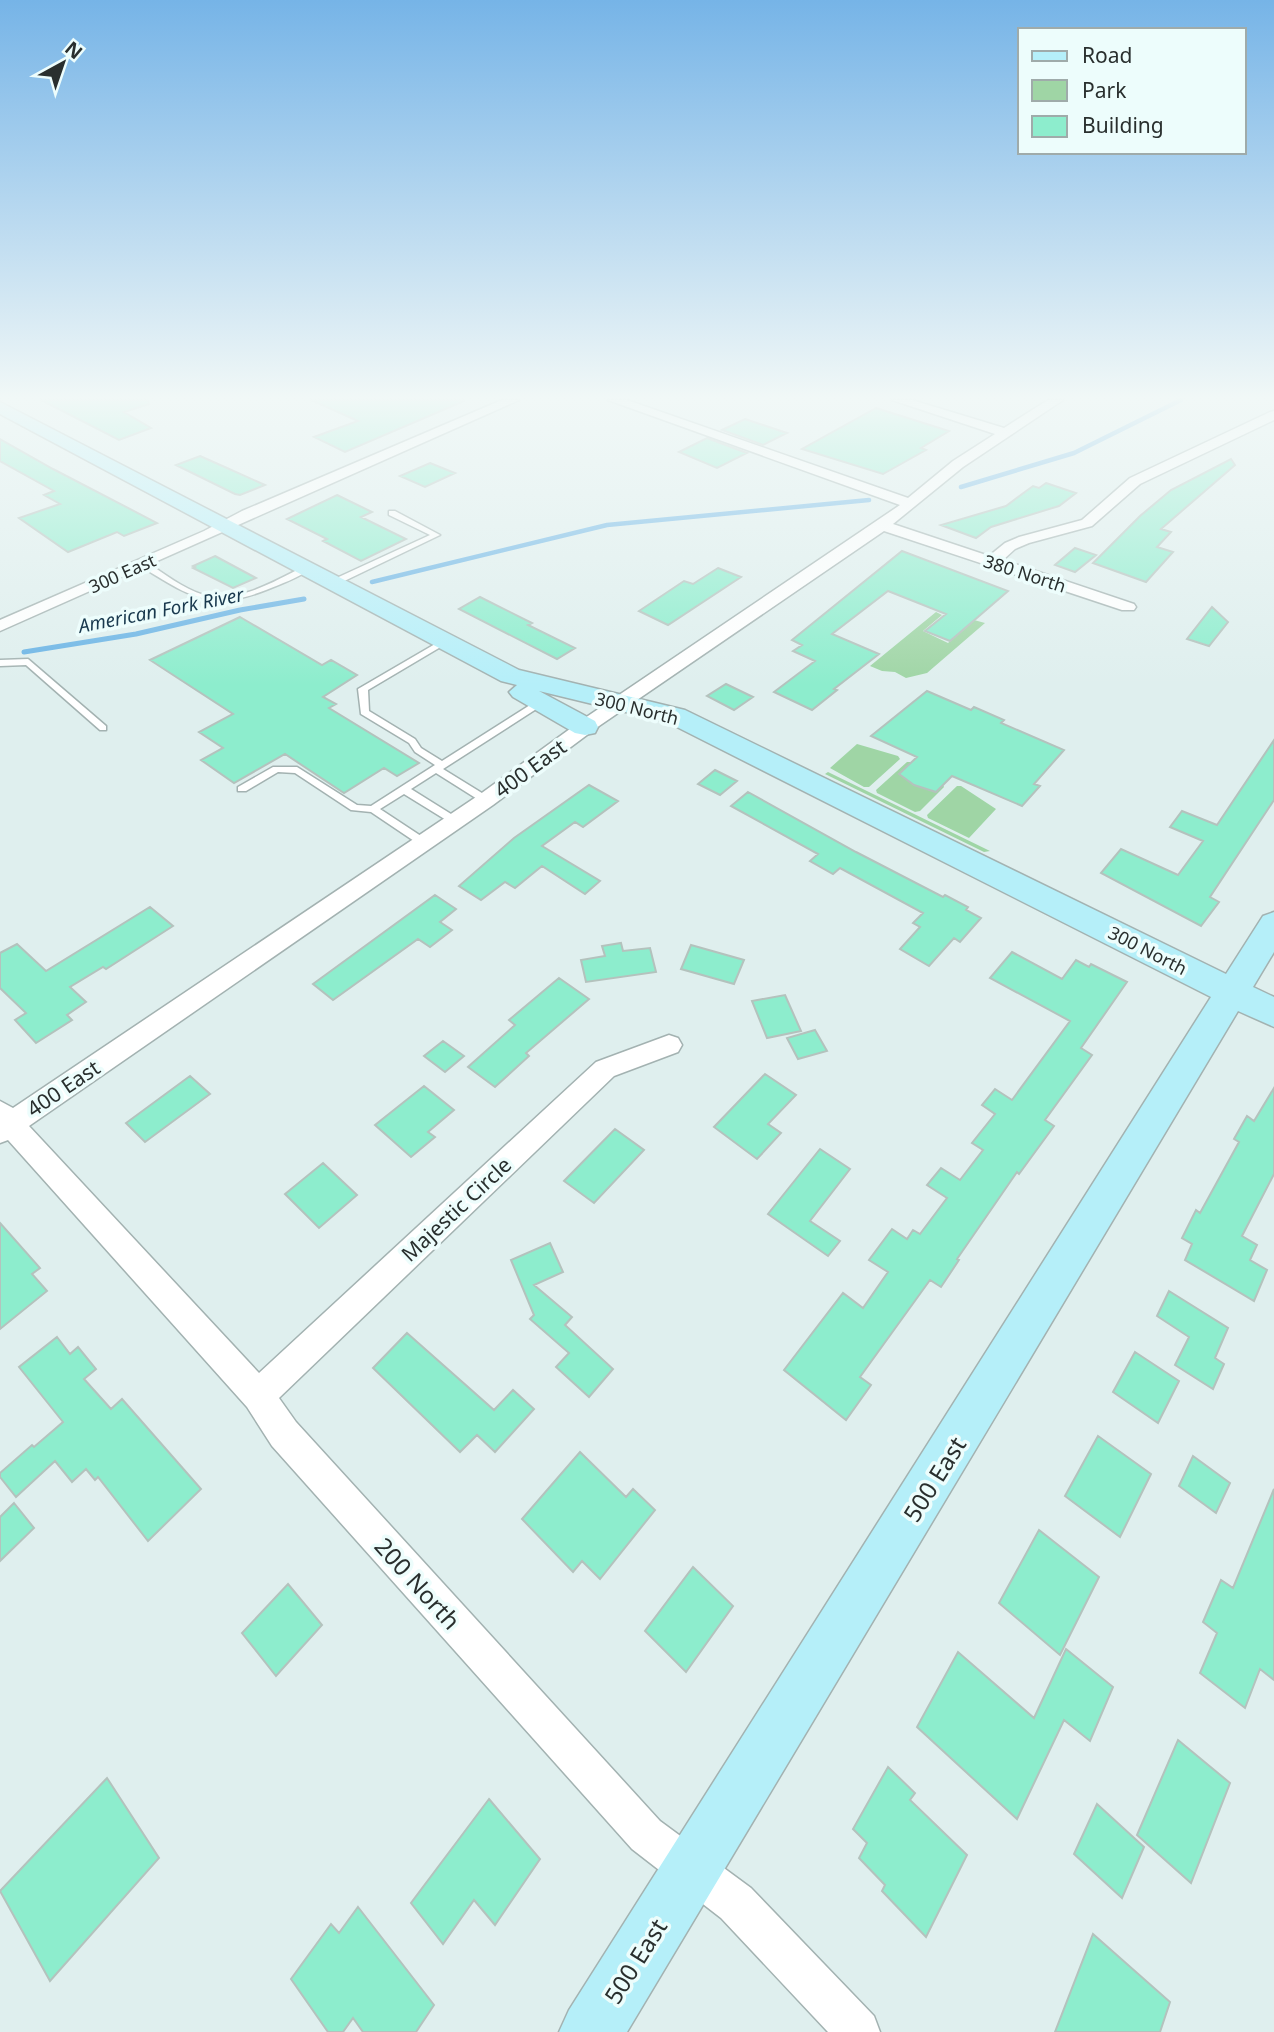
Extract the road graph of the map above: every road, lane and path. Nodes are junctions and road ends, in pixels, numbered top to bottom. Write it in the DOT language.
graph roads {
  1 [pos="165,495"];
  2 [pos="296,495"];
  3 [pos="884,495"];
  4 [pos="920,495"];
  5 [pos="1119,495"];
  6 [pos="910,504"];
  7 [pos="392,513"];
  8 [pos="224,526"];
  9 [pos="882,526"];
  10 [pos="991,562"];
  11 [pos="143,564"];
  12 [pos="306,569"];
  13 [pos="334,583"];
  14 [pos="1128,607"];
  15 [pos="0,626"];
  16 [pos="445,642"];
  17 [pos="0,663"];
  18 [pos="510,676"];
  19 [pos="541,702"];
  20 [pos="620,703"];
  21 [pos="585,727"];
  22 [pos="103,728"];
  23 [pos="439,767"];
  24 [pos="242,789"];
  25 [pos="404,789"];
  26 [pos="486,800"];
  27 [pos="373,810"];
  28 [pos="455,821"];
  29 [pos="423,843"];
  30 [pos="1274,924"];
  31 [pos="1232,992"];
  32 [pos="1274,1013"];
  33 [pos="668,1045"];
  34 [pos="4,1122"];
  35 [pos="258,1396"];
  36 [pos="692,1870"];
  37 [pos="591,2032"];
  38 [pos="858,2032"];
  1 -- 8 [label="street, 300 North"];
  2 -- 8 [label="street, 300 East"];
  3 -- 6 [label="street"];
  4 -- 6 [label="street, 400 East"];
  5 -- 10 [label="street"];
  6 -- 9 [label="street, 400 East"];
  7 -- 13 [label="lane"];
  8 -- 11 [label="street, 300 East"];
  8 -- 12 [label="street, 300 North"];
  9 -- 10 [label="street, 380 North"];
  9 -- 20 [label="street, 400 East"];
  10 -- 14 [label="street, 380 North"];
  11 -- 12 [label="lane"];
  11 -- 15 [label="street, 300 East"];
  12 -- 13 [label="street, 300 North"];
  13 -- 16 [label="street, 300 North"];
  16 -- 18 [label="street, 300 North"];
  16 -- 23 [label="lane"];
  17 -- 22 [label="lane"];
  18 -- 19 [label="street"];
  18 -- 20 [label="street, 300 North"];
  19 -- 21 [label="street"];
  19 -- 23 [label="lane"];
  20 -- 21 [label="street, 400 East"];
  20 -- 31 [label="street, 300 North"];
  21 -- 26 [label="street, 400 East"];
  23 -- 25 [label="lane"];
  23 -- 26 [label="lane"];
  24 -- 27 [label="lane"];
  25 -- 27 [label="lane"];
  25 -- 28 [label="lane"];
  26 -- 28 [label="street, 400 East"];
  27 -- 29 [label="lane"];
  28 -- 29 [label="street, 400 East"];
  29 -- 34 [label="street, 400 East"];
  30 -- 31 [label="street, 500 East"];
  31 -- 32 [label="street, 300 North"];
  31 -- 36 [label="street, 500 East"];
  33 -- 35 [label="street, Majestic Circle"];
  34 -- 35 [label="street, 200 North"];
  35 -- 36 [label="street, 200 North"];
  36 -- 37 [label="street, 500 East"];
  36 -- 38 [label="street, 200 North"];
}
